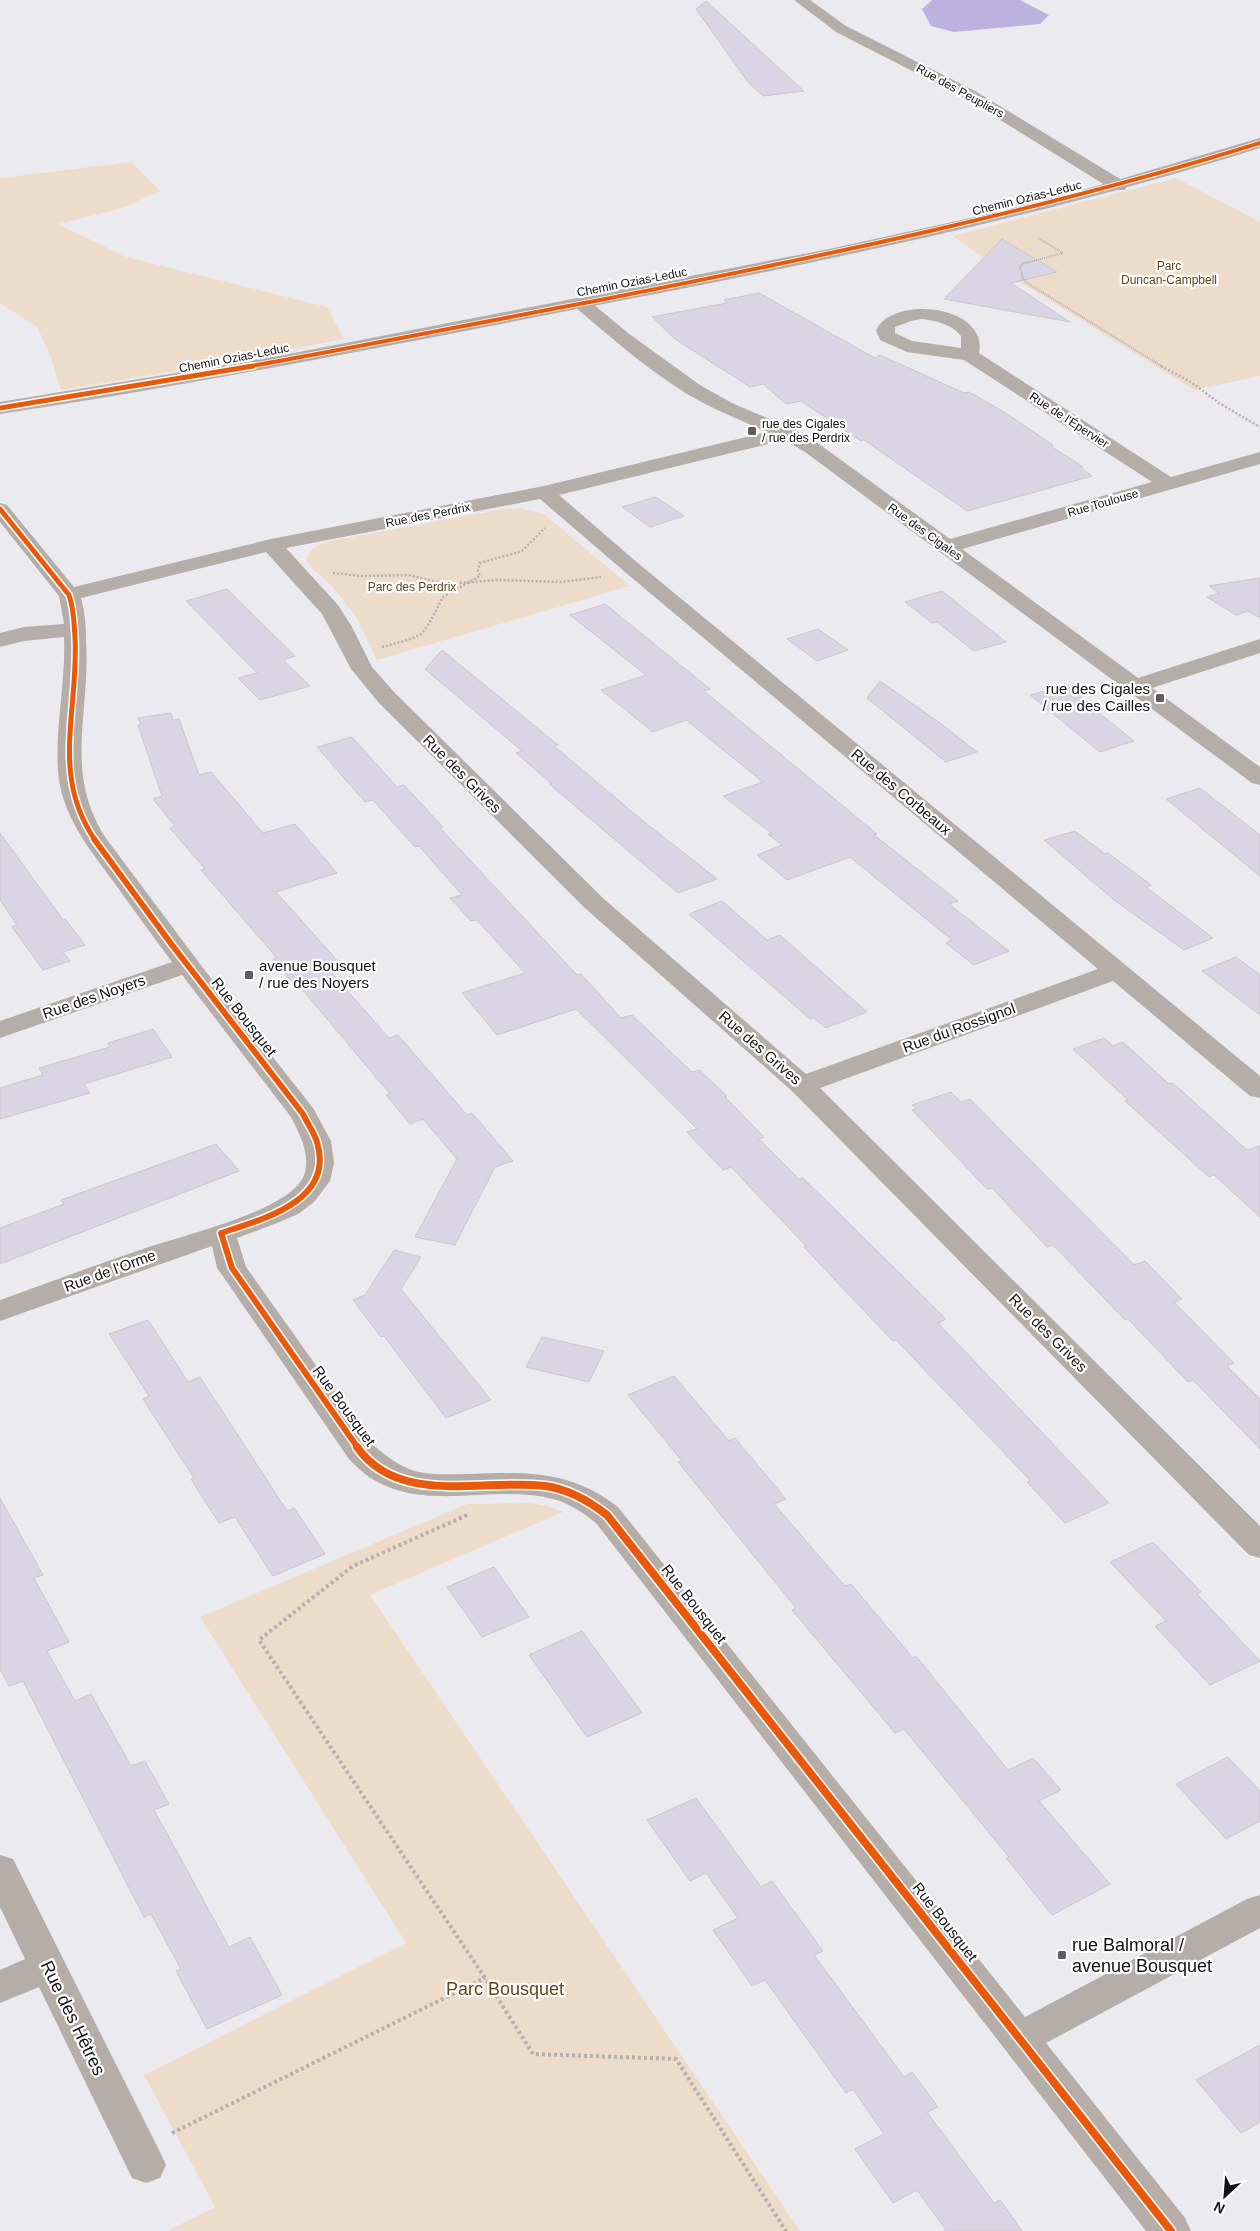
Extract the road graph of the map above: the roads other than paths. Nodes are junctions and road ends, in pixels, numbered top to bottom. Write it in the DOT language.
graph roads {
  1 [pos="801,0"];
  2 [pos="1260,143"];
  3 [pos="1119,186"];
  4 [pos="580,303"];
  5 [pos="969,355"];
  6 [pos="0,408"];
  7 [pos="786,433"];
  8 [pos="1260,458"];
  9 [pos="1168,484"];
  10 [pos="544,492"];
  11 [pos="0,509"];
  12 [pos="271,545"];
  13 [pos="946,547"];
  14 [pos="69,595"];
  15 [pos="74,629"];
  16 [pos="0,640"];
  17 [pos="1260,646"];
  18 [pos="1135,686"];
  19 [pos="1260,778"];
  20 [pos="187,965"];
  21 [pos="1116,971"];
  22 [pos="0,1030"];
  23 [pos="802,1085"];
  24 [pos="1260,1090"];
  25 [pos="221,1233"];
  26 [pos="0,1311"];
  27 [pos="1260,1546"];
  28 [pos="0,1870"];
  29 [pos="1260,1910"];
  30 [pos="47,1966"];
  31 [pos="0,1987"];
  32 [pos="1021,2038"];
  33 [pos="142,2158"];
  34 [pos="1171,2231"];
  1 -- 3 [label="street, Rue des Peupliers"];
  2 -- 3 [label="street, Chemin Ozias-Leduc"];
  3 -- 4 [label="street, Chemin Ozias-Leduc"];
  4 -- 6 [label="street, Chemin Ozias-Leduc"];
  4 -- 7 [label="street, Rue des Cigales"];
  5 -- 9 [label="street, Rue de l'Épervier"];
  7 -- 10 [label="street, Rue des Perdrix"];
  7 -- 13 [label="street, Rue des Cigales"];
  8 -- 9 [label="street, Rue Toulouse"];
  9 -- 13 [label="street, Rue Toulouse"];
  10 -- 12 [label="street, Rue des Perdrix"];
  10 -- 21 [label="street, Rue des Corbeaux"];
  11 -- 14 [label="street, Rue Bousquet"];
  12 -- 14 [label="street, Rue des Perdrix"];
  12 -- 23 [label="street, Rue des Grives"];
  13 -- 18 [label="street, Rue des Cigales"];
  14 -- 15 [label="street, Rue Bousquet"];
  15 -- 16 [label="street"];
  15 -- 20 [label="street, Rue Bousquet"];
  17 -- 18 [label="street"];
  18 -- 19 [label="street, Rue des Cigales"];
  20 -- 22 [label="street, Rue des Noyers"];
  20 -- 25 [label="street, Rue Bousquet"];
  21 -- 23 [label="street, Rue du Rossignol"];
  21 -- 24 [label="street, Rue des Corbeaux"];
  23 -- 27 [label="street, Rue des Grives"];
  25 -- 26 [label="street, Rue de l'Orme"];
  25 -- 32 [label="street, Rue Bousquet"];
  28 -- 30 [label="street, Rue des Hêtres"];
  29 -- 32 [label="street"];
  30 -- 31 [label="street"];
  30 -- 33 [label="street, Rue des Hêtres"];
  32 -- 34 [label="street, Rue Bousquet"];
}
